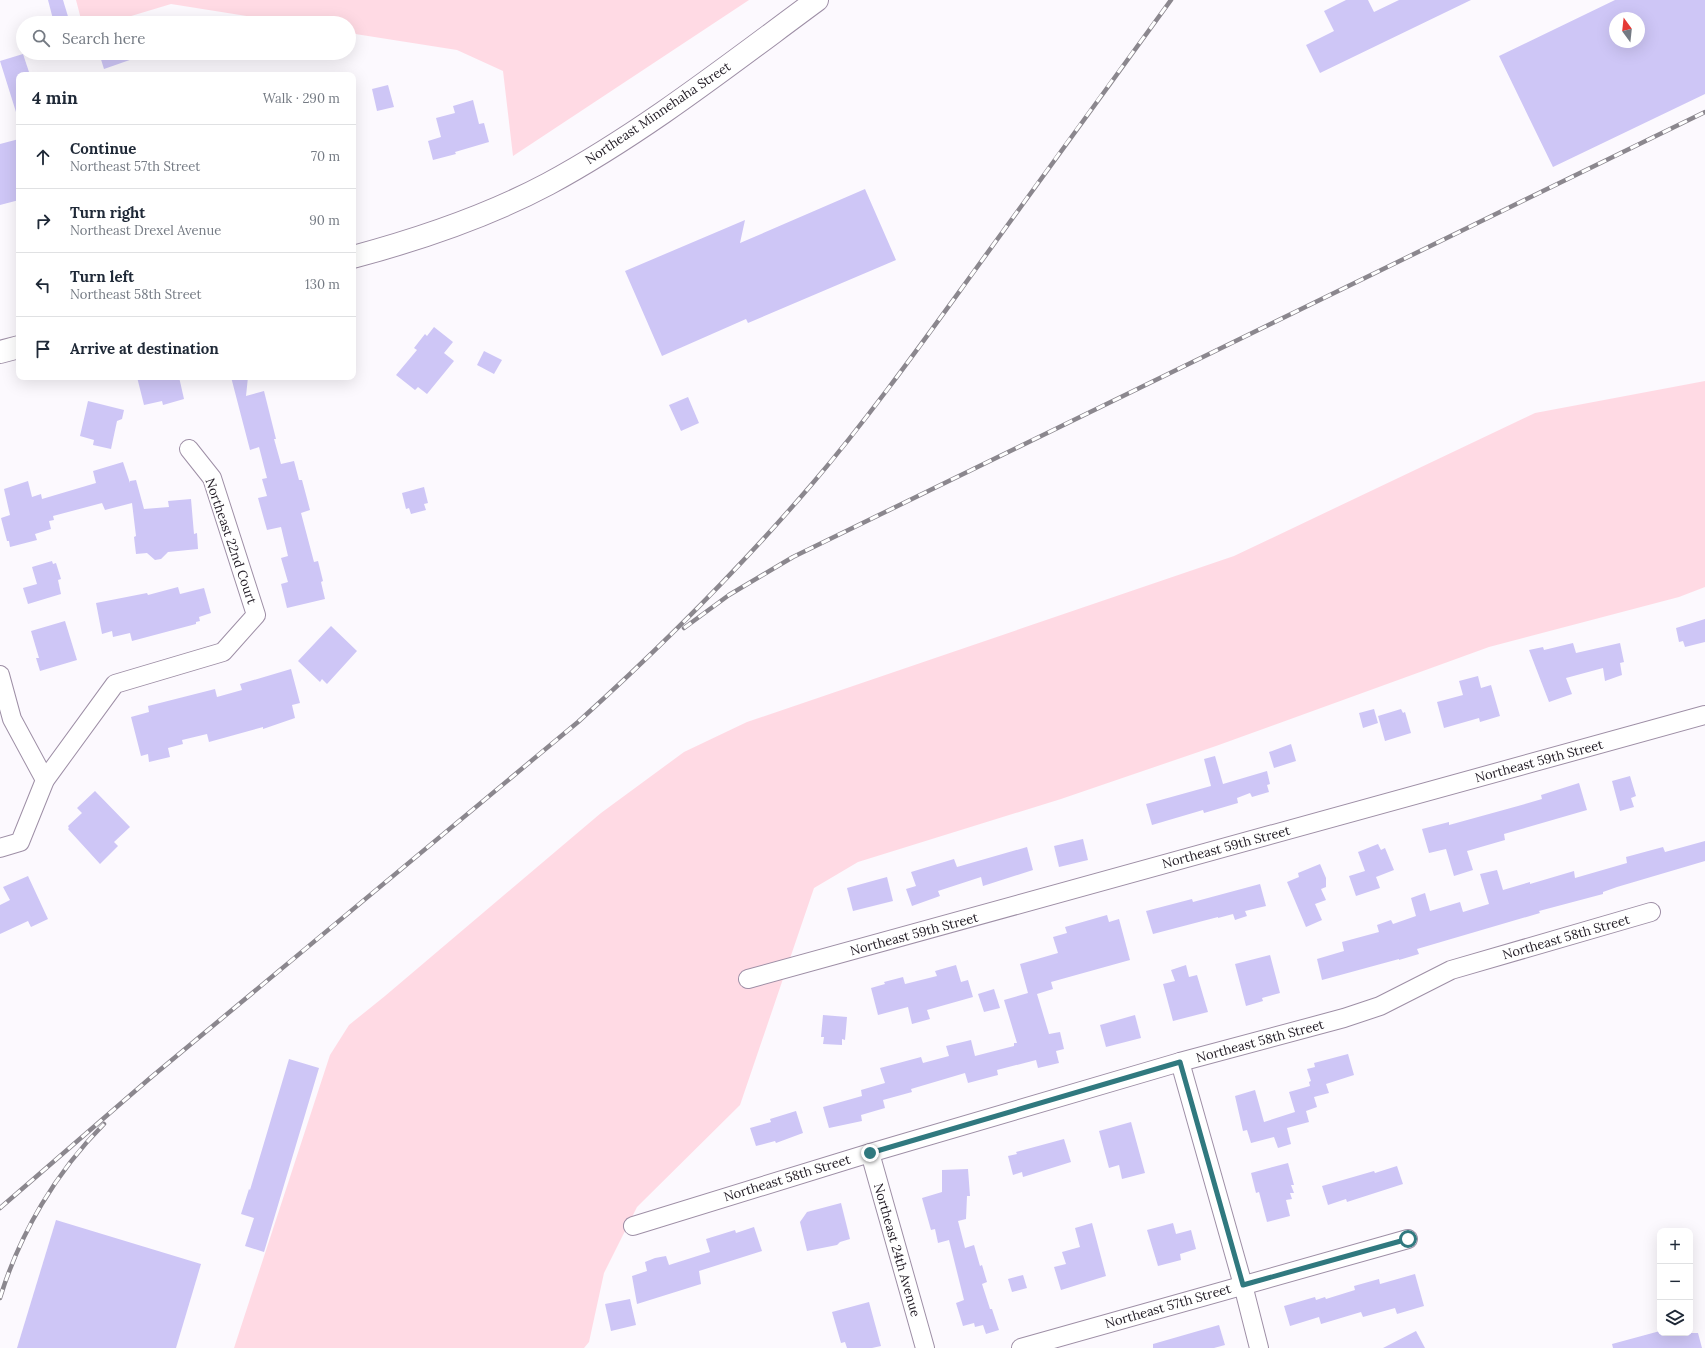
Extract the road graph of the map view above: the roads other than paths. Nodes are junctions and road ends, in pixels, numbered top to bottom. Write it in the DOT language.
graph roads {
  1 [pos="817,0"];
  2 [pos="356,256"];
  3 [pos="16,348"];
  4 [pos="0,352"];
  5 [pos="189,449"];
  6 [pos="0,675"];
  7 [pos="1705,715"];
  8 [pos="45,780"];
  9 [pos="0,848"];
  10 [pos="1651,912"];
  11 [pos="748,979"];
  12 [pos="1180,1062"];
  13 [pos="870,1153"];
  14 [pos="633,1226"];
  15 [pos="1408,1239"];
  16 [pos="1243,1285"];
  17 [pos="925,1348"];
  18 [pos="1021,1348"];
  19 [pos="1259,1348"];
  1 -- 2 [label="main road, Northeast Minnehaha Street"];
  3 -- 4 [label="main road"];
  5 -- 8 [label="street, Northeast 22nd Court"];
  6 -- 8 [label="street"];
  7 -- 11 [label="street, Northeast 59th Street"];
  8 -- 9 [label="street"];
  10 -- 12 [label="street, Northeast 58th Street"];
  12 -- 13 [label="street, Northeast 58th Street"];
  12 -- 16 [label="street"];
  13 -- 14 [label="street, Northeast 58th Street"];
  13 -- 17 [label="street, Northeast 24th Avenue"];
  15 -- 16 [label="street, Northeast 57th Street"];
  16 -- 18 [label="street, Northeast 57th Street"];
  16 -- 19 [label="street"];
}
